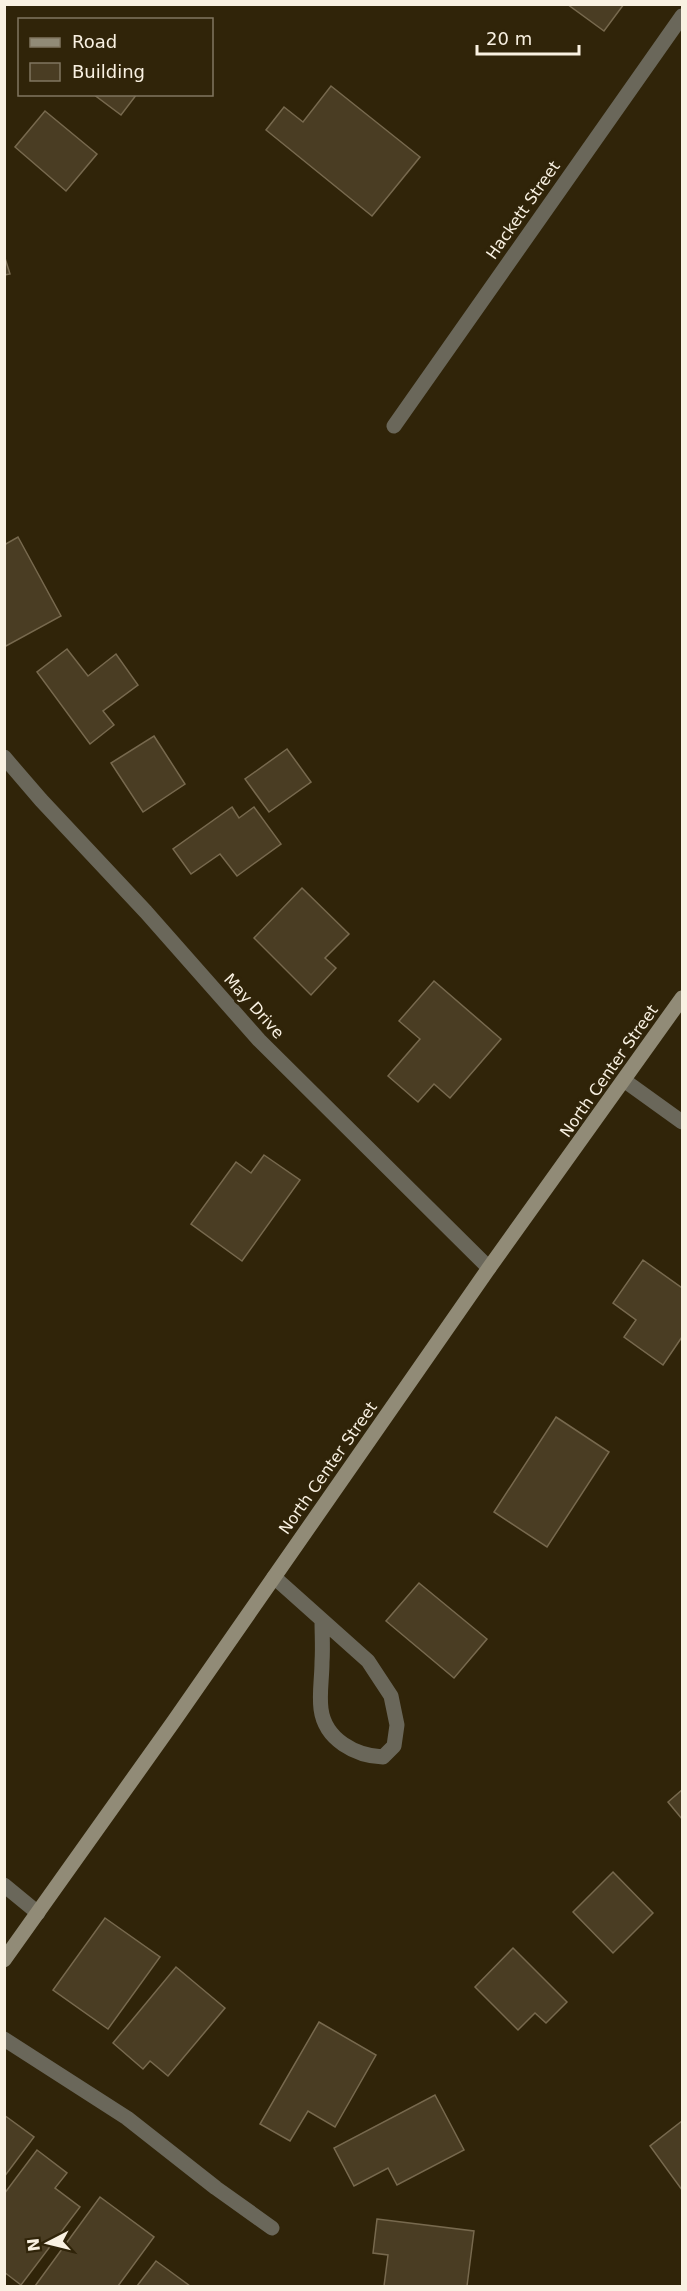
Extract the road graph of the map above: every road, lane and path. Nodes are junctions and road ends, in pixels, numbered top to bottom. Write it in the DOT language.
graph roads {
  1 [pos="682,16"];
  2 [pos="394,426"];
  3 [pos="4,757"];
  4 [pos="682,998"];
  5 [pos="625,1081"];
  6 [pos="682,1122"];
  7 [pos="489,1268"];
  8 [pos="274,1577"];
  9 [pos="322,1620"];
  10 [pos="4,1885"];
  11 [pos="38,1913"];
  12 [pos="4,1960"];
  13 [pos="4,2039"];
  14 [pos="272,2228"];
  1 -- 2 [label="street, Hackett Street"];
  3 -- 7 [label="street, May Drive"];
  4 -- 5 [label="main road, North Center Street"];
  5 -- 6 [label="street"];
  5 -- 7 [label="main road, North Center Street"];
  7 -- 8 [label="main road, North Center Street"];
  8 -- 9 [label="street"];
  8 -- 11 [label="main road, North Center Street"];
  9 -- 9 [label="street"];
  10 -- 11 [label="street"];
  11 -- 12 [label="main road, North Center Street"];
  13 -- 14 [label="street"];
}
